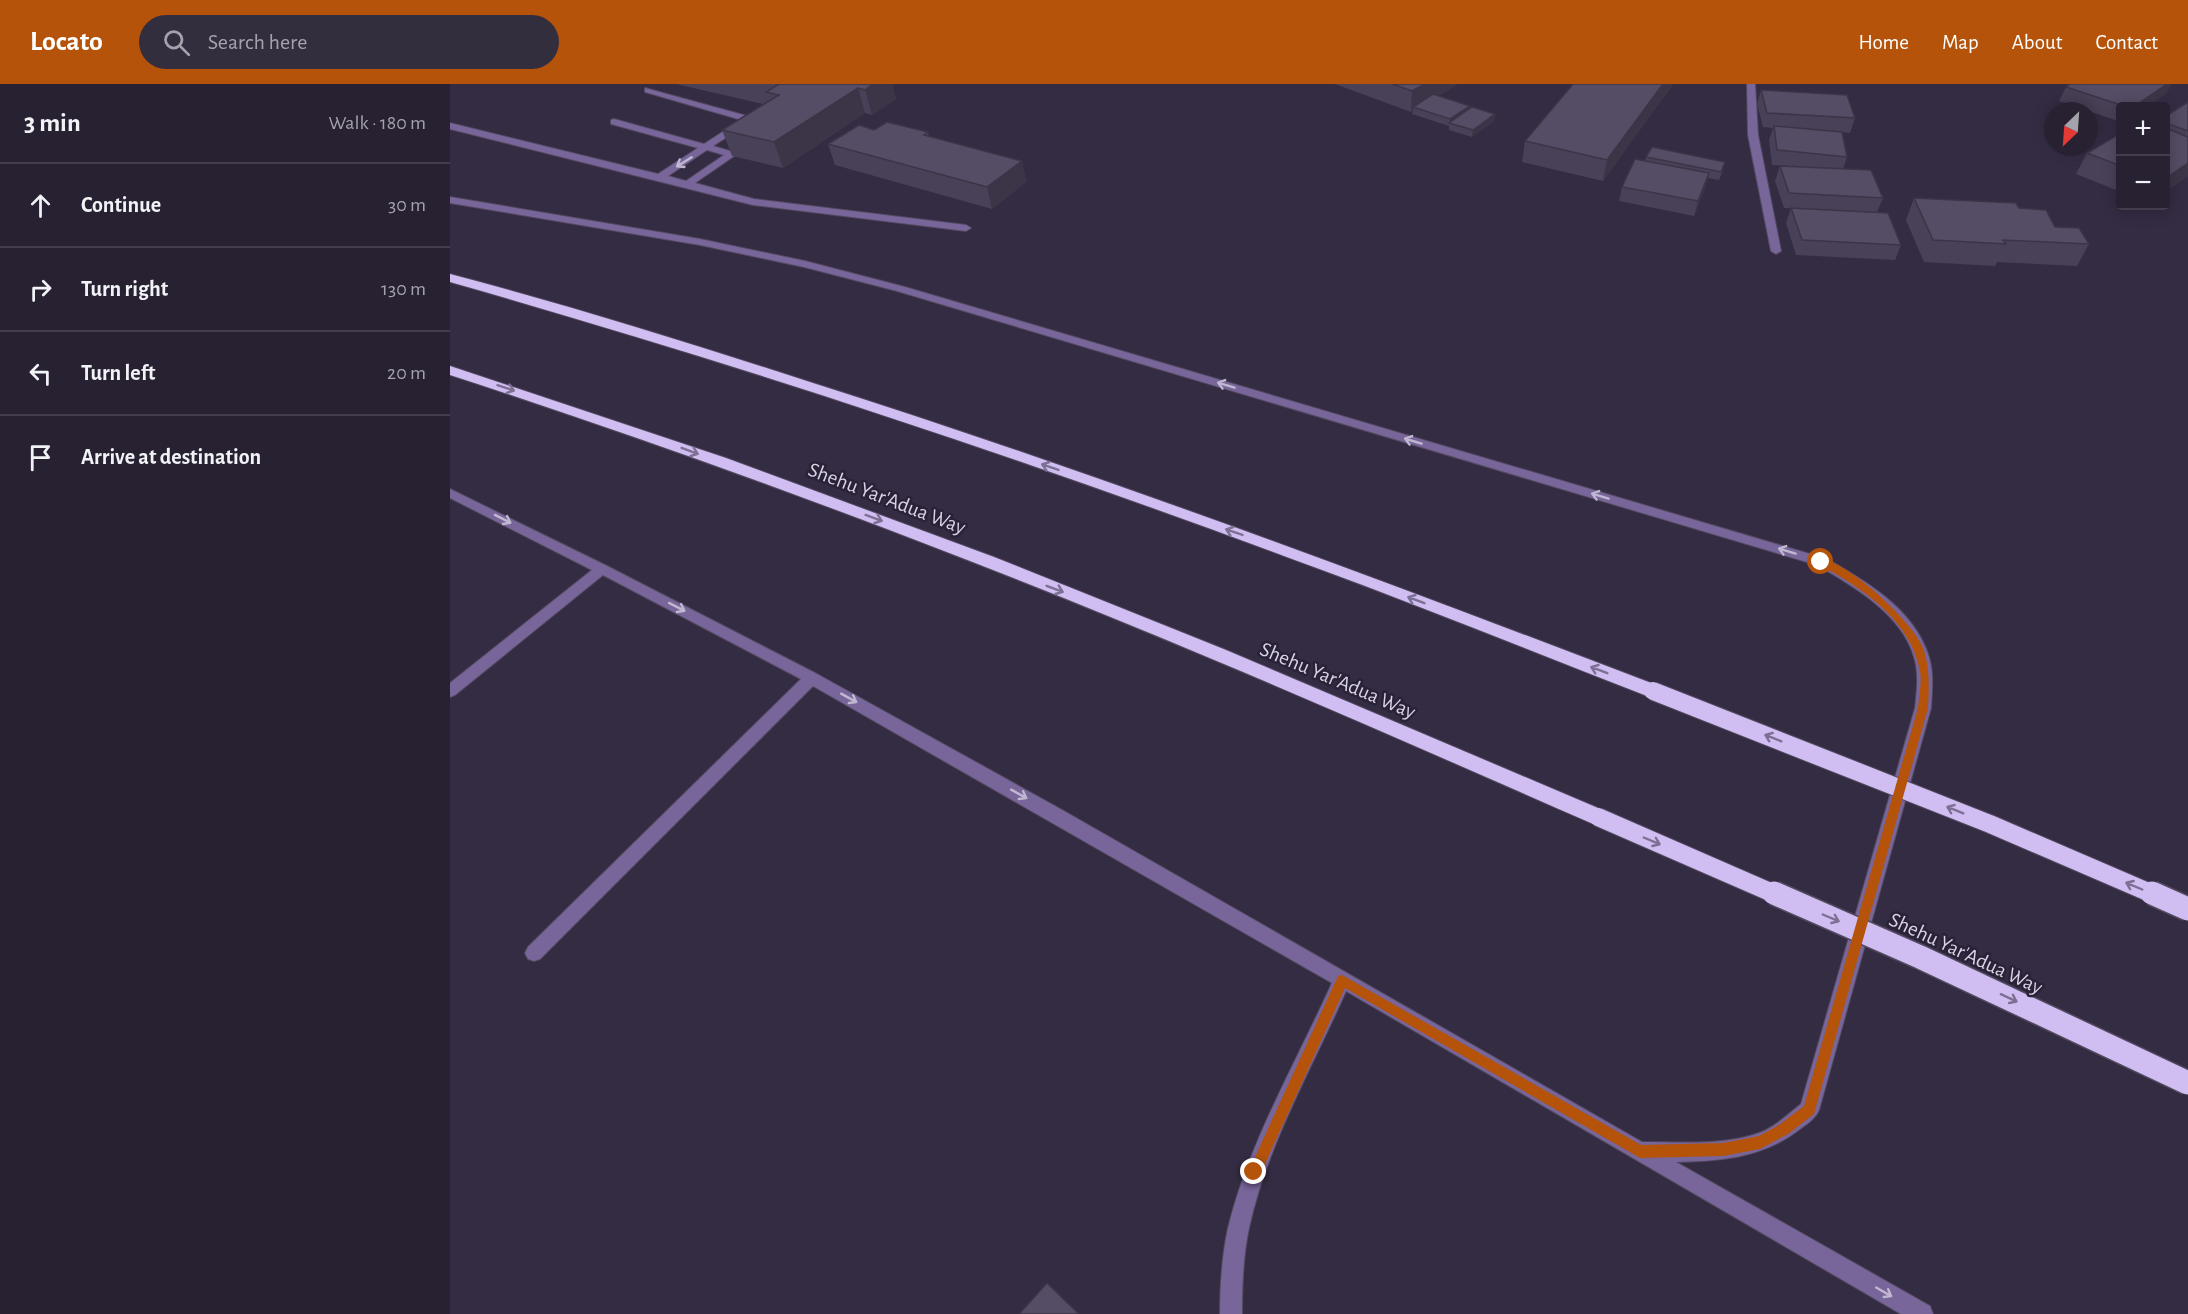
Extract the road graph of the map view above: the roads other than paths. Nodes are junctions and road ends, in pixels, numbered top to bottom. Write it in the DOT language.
graph roads {
  1 [pos="1751,84"];
  2 [pos="648,90"];
  3 [pos="748,119"];
  4 [pos="614,122"];
  5 [pos="450,126"];
  6 [pos="707,147"];
  7 [pos="731,154"];
  8 [pos="660,177"];
  9 [pos="688,183"];
  10 [pos="450,200"];
  11 [pos="966,228"];
  12 [pos="1776,251"];
  13 [pos="450,278"];
  14 [pos="450,370"];
  15 [pos="450,493"];
  16 [pos="602,568"];
  17 [pos="812,678"];
  18 [pos="450,691"];
  19 [pos="2188,909"];
  20 [pos="534,953"];
  21 [pos="1342,980"];
  22 [pos="2188,1083"];
  23 [pos="1640,1152"];
  24 [pos="1231,1314"];
  25 [pos="1922,1314"];
  1 -- 12 [label="street"];
  2 -- 3 [label="street"];
  3 -- 6 [label="street"];
  3 -- 7 [label="street"];
  4 -- 6 [label="street"];
  5 -- 8 [label="street"];
  6 -- 7 [label="street"];
  6 -- 8 [label="street, one-way"];
  7 -- 9 [label="street"];
  8 -- 9 [label="street"];
  9 -- 11 [label="street"];
  23 -- 10 [label="street, one-way"];
  19 -- 13 [label="highway, one-way, bridge"];
  14 -- 22 [label="highway, Shehu Yar'Adua Way, one-way, bridge"];
  15 -- 16 [label="street, one-way"];
  16 -- 17 [label="street, one-way"];
  16 -- 18 [label="street"];
  17 -- 20 [label="street"];
  17 -- 21 [label="street, one-way"];
  21 -- 23 [label="street"];
  21 -- 24 [label="street"];
  23 -- 25 [label="street, one-way"];
}
